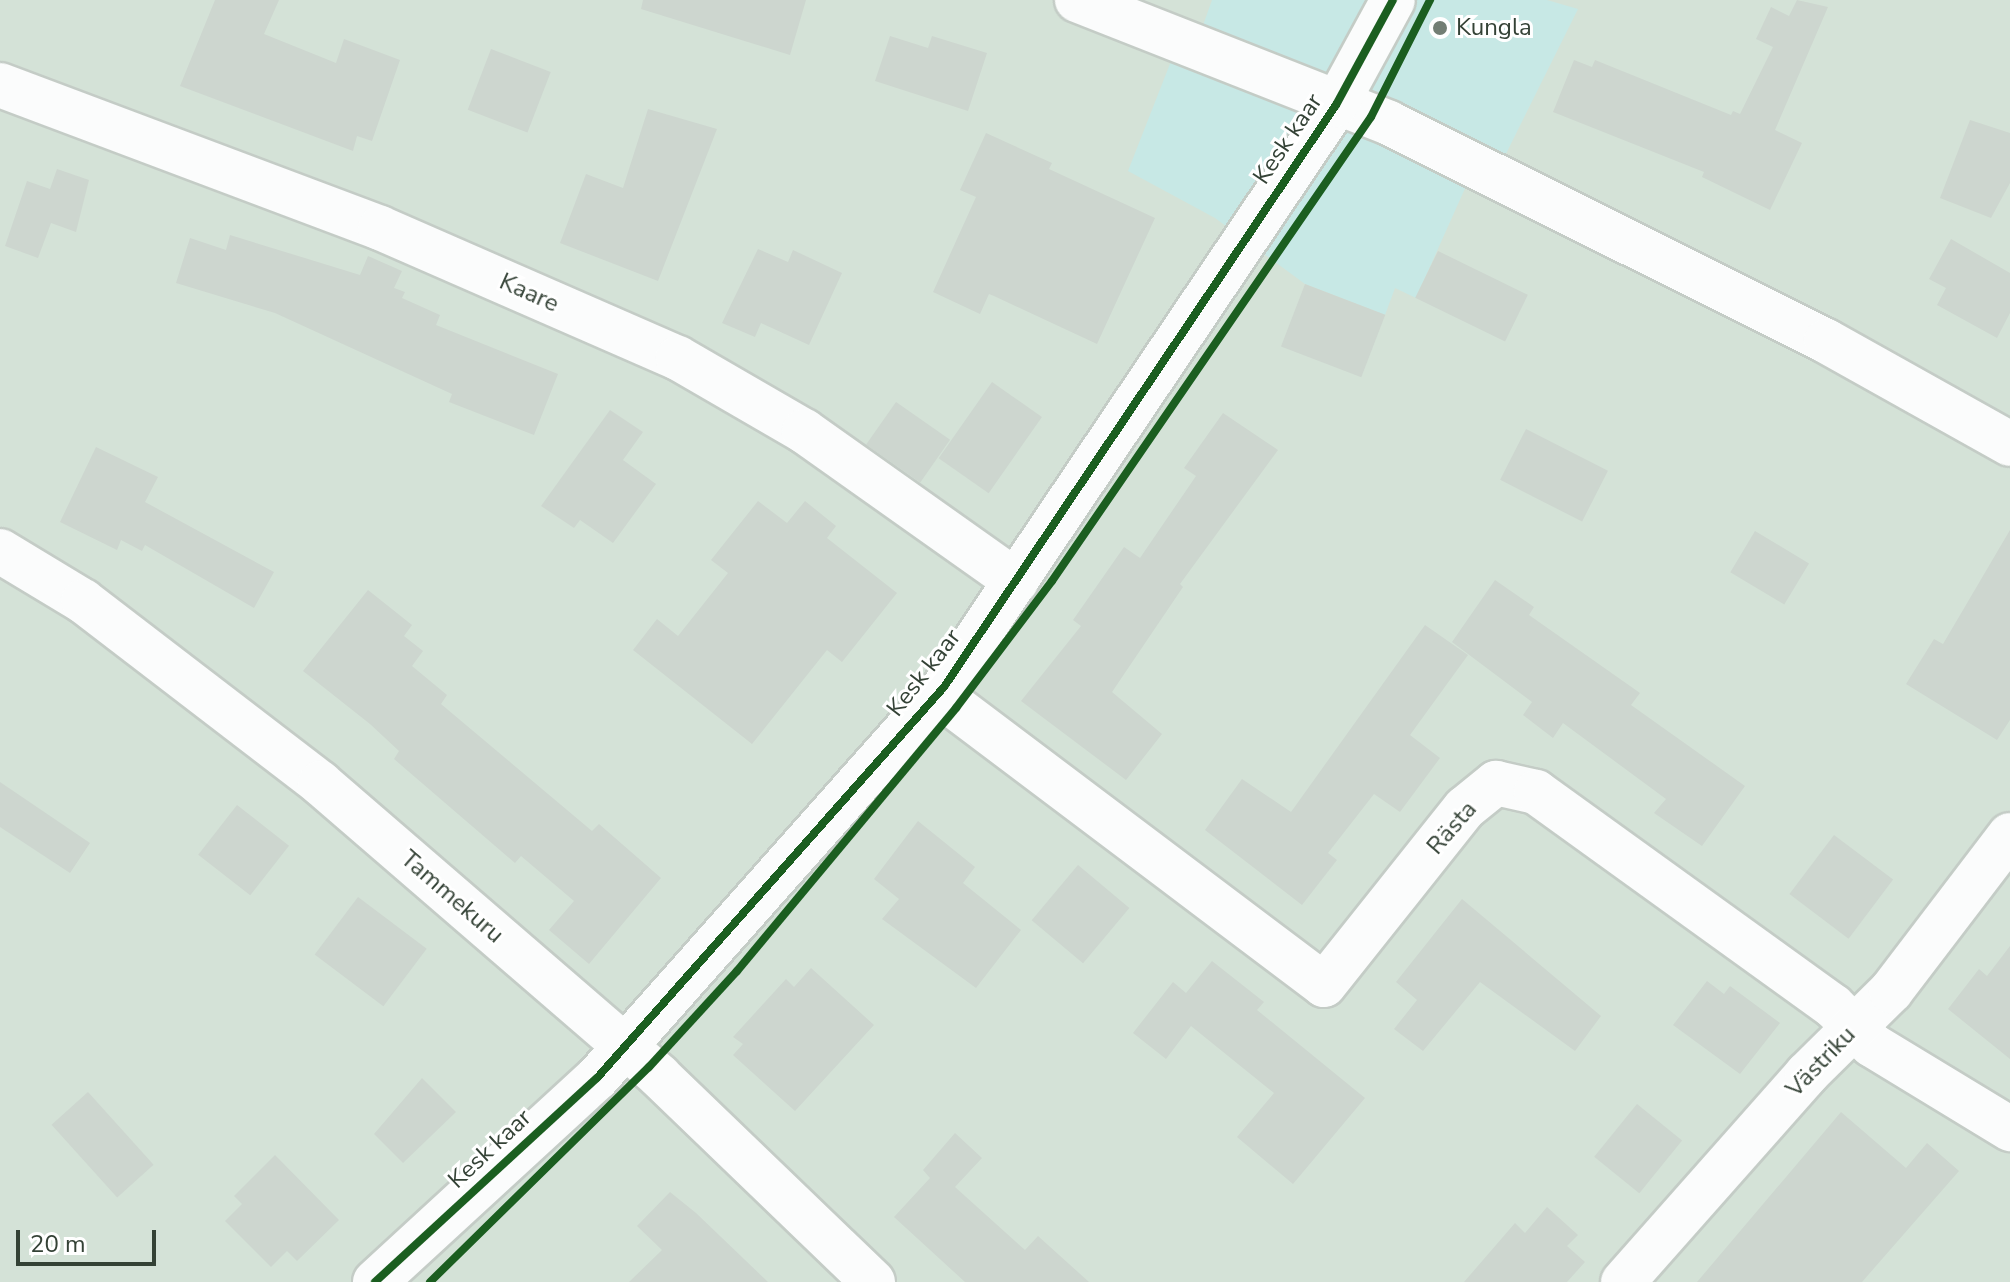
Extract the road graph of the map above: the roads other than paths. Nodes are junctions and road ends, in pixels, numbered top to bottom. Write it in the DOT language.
graph roads {
  1 [pos="1077,0"];
  2 [pos="1393,0"];
  3 [pos="0,85"];
  4 [pos="1336,105"];
  5 [pos="2010,444"];
  6 [pos="0,551"];
  7 [pos="1016,581"];
  8 [pos="938,694"];
  9 [pos="2010,835"];
  10 [pos="1854,1027"];
  11 [pos="625,1046"];
  12 [pos="2010,1129"];
  13 [pos="375,1282"];
  14 [pos="873,1282"];
  15 [pos="1623,1282"];
  1 -- 4 [label="street"];
  2 -- 4 [label="street, Kesk kaar"];
  3 -- 7 [label="street, Kaare"];
  4 -- 5 [label="street"];
  4 -- 7 [label="street, Kesk kaar"];
  6 -- 11 [label="street, Tammekuru"];
  7 -- 8 [label="street, Kesk kaar"];
  8 -- 10 [label="street, Rästa"];
  8 -- 11 [label="street, Kesk kaar"];
  9 -- 10 [label="street, Västriku"];
  10 -- 12 [label="street, Rästa"];
  10 -- 15 [label="street, Västriku"];
  11 -- 13 [label="street, Kesk kaar"];
  11 -- 14 [label="street, Tammekuru"];
}
